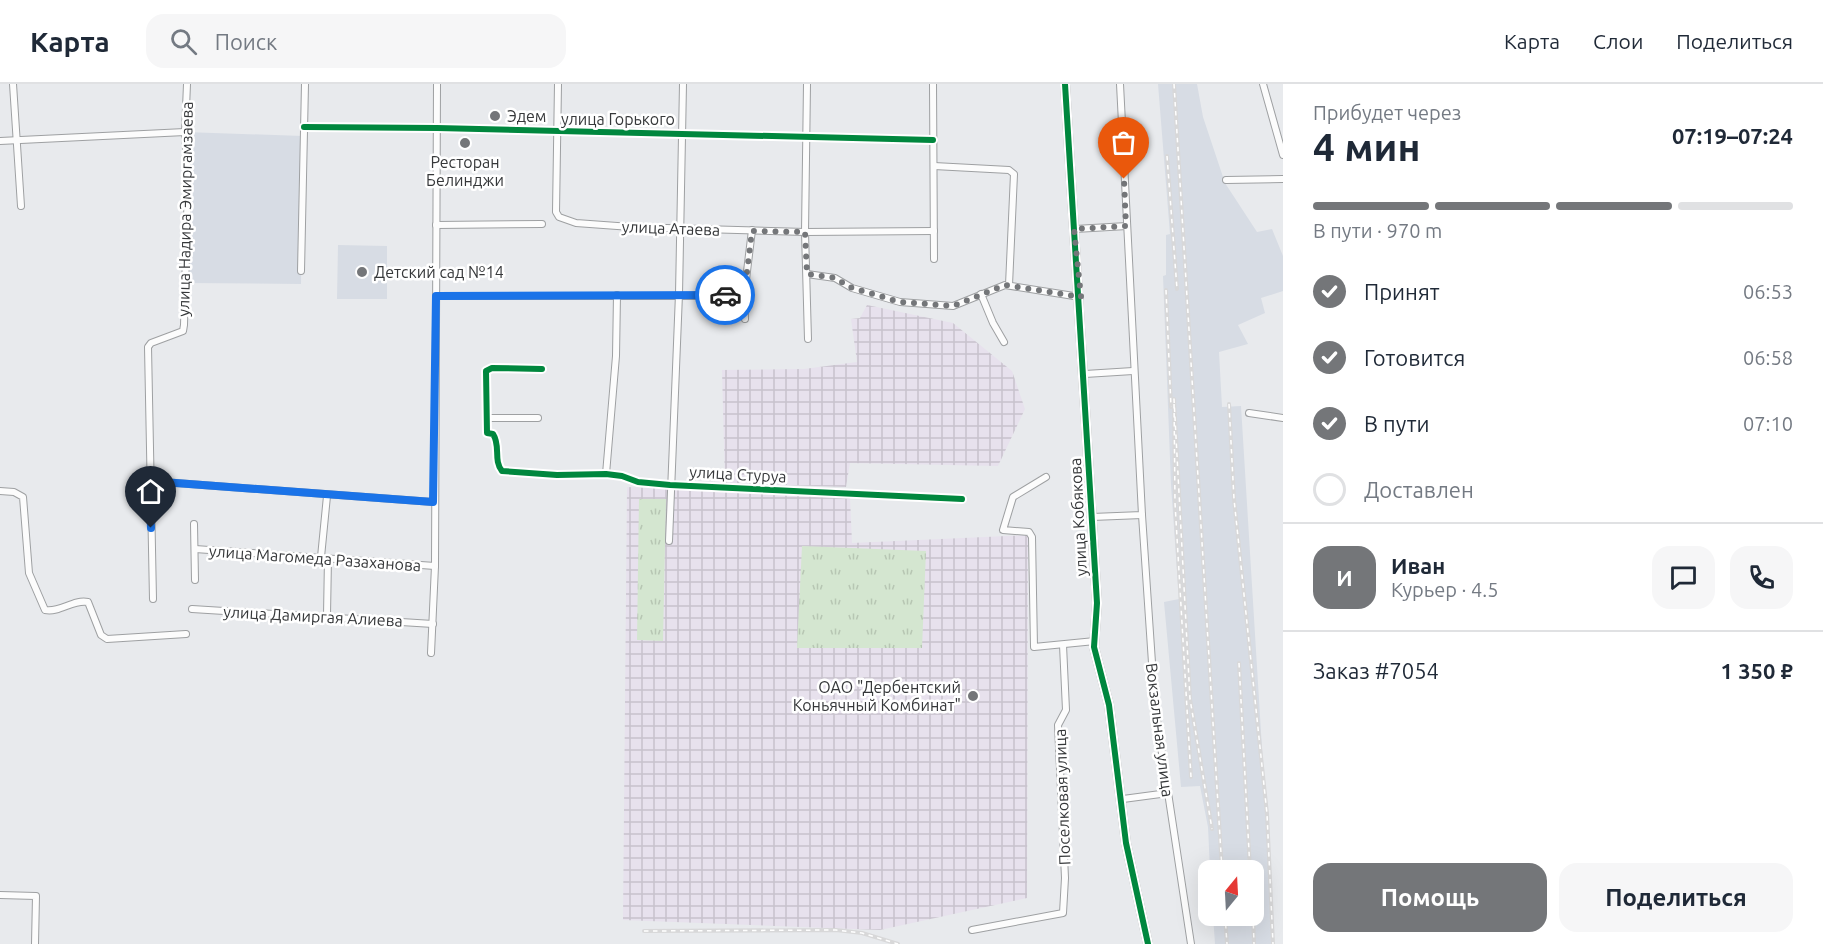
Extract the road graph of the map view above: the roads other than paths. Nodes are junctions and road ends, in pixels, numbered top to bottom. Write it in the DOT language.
graph roads {
  1 [pos="13,84"];
  2 [pos="187,84"];
  3 [pos="304,84"];
  4 [pos="437,84"];
  5 [pos="558,84"];
  6 [pos="683,84"];
  7 [pos="807,84"];
  8 [pos="933,84"];
  9 [pos="1065,84"];
  10 [pos="1120,84"];
  11 [pos="1263,84"];
  12 [pos="304,128"];
  13 [pos="437,128"];
  14 [pos="185,132"];
  15 [pos="557,132"];
  16 [pos="683,133"];
  17 [pos="807,136"];
  18 [pos="18,140"];
  19 [pos="933,140"];
  20 [pos="0,141"];
  21 [pos="1283,155"];
  22 [pos="934,166"];
  23 [pos="1283,179"];
  24 [pos="1226,180"];
  25 [pos="21,206"];
  26 [pos="542,224"];
  27 [pos="436,225"];
  28 [pos="1126,226"];
  29 [pos="681,229"];
  30 [pos="1074,229"];
  31 [pos="752,231"];
  32 [pos="934,231"];
  33 [pos="805,232"];
  34 [pos="934,259"];
  35 [pos="301,272"];
  36 [pos="807,274"];
  37 [pos="1008,285"];
  38 [pos="679,294"];
  39 [pos="981,294"];
  40 [pos="617,295"];
  41 [pos="436,296"];
  42 [pos="744,296"];
  43 [pos="1081,297"];
  44 [pos="745,320"];
  45 [pos="808,339"];
  46 [pos="1004,342"];
  47 [pos="542,369"];
  48 [pos="1133,372"];
  49 [pos="1085,374"];
  50 [pos="1249,413"];
  51 [pos="487,418"];
  52 [pos="538,418"];
  53 [pos="1283,418"];
  54 [pos="606,474"];
  55 [pos="1046,477"];
  56 [pos="149,481"];
  57 [pos="670,485"];
  58 [pos="0,491"];
  59 [pos="327,496"];
  60 [pos="962,499"];
  61 [pos="433,502"];
  62 [pos="1142,515"];
  63 [pos="1092,517"];
  64 [pos="194,524"];
  65 [pos="669,541"];
  66 [pos="195,549"];
  67 [pos="325,558"];
  68 [pos="435,566"];
  69 [pos="195,580"];
  70 [pos="153,599"];
  71 [pos="192,609"];
  72 [pos="327,615"];
  73 [pos="434,624"];
  74 [pos="186,634"];
  75 [pos="1095,641"];
  76 [pos="1063,645"];
  77 [pos="431,653"];
  78 [pos="1168,793"];
  79 [pos="1123,799"];
  80 [pos="0,895"];
  81 [pos="972,930"];
  82 [pos="35,944"];
  83 [pos="1149,944"];
  84 [pos="1191,944"];
  1 -- 18 [label="street"];
  2 -- 14 [label="street, улица Надира Эмиргамзаева"];
  3 -- 12 [label="street"];
  4 -- 13 [label="street"];
  5 -- 15 [label="street"];
  6 -- 16 [label="street"];
  7 -- 17 [label="street"];
  8 -- 19 [label="street"];
  9 -- 30 [label="street, улица Кобякова"];
  10 -- 28 [label="street, Вокзальная улица"];
  11 -- 21 [label="street"];
  12 -- 13 [label="street, улица Горького"];
  12 -- 35 [label="street"];
  13 -- 15 [label="street, улица Горького"];
  13 -- 27 [label="street"];
  14 -- 18 [label="street"];
  14 -- 56 [label="street, улица Надира Эмиргамзаева"];
  15 -- 16 [label="street, улица Горького"];
  15 -- 29 [label="street, улица Атаева"];
  16 -- 17 [label="street, улица Горького"];
  16 -- 29 [label="street"];
  17 -- 19 [label="street, улица Горького"];
  17 -- 33 [label="street"];
  18 -- 20 [label="street"];
  18 -- 25 [label="street"];
  19 -- 22 [label="street"];
  22 -- 32 [label="street"];
  22 -- 37 [label="street"];
  23 -- 24 [label="street"];
  26 -- 27 [label="street"];
  27 -- 41 [label="street"];
  28 -- 30 [label="street"];
  28 -- 48 [label="street, Вокзальная улица"];
  29 -- 31 [label="street, улица Атаева"];
  29 -- 38 [label="street"];
  30 -- 43 [label="street, улица Кобякова"];
  31 -- 33 [label="street, улица Атаева"];
  31 -- 42 [label="street"];
  32 -- 33 [label="street, улица Атаева"];
  32 -- 34 [label="street"];
  33 -- 36 [label="street"];
  36 -- 39 [label="street"];
  36 -- 45 [label="street"];
  37 -- 39 [label="street"];
  37 -- 43 [label="street"];
  38 -- 40 [label="street"];
  38 -- 42 [label="street"];
  38 -- 57 [label="street"];
  39 -- 46 [label="street"];
  40 -- 41 [label="street"];
  40 -- 54 [label="street"];
  41 -- 61 [label="street"];
  42 -- 44 [label="street"];
  43 -- 49 [label="street, улица Кобякова"];
  47 -- 51 [label="street"];
  48 -- 49 [label="street"];
  48 -- 62 [label="street, Вокзальная улица"];
  49 -- 63 [label="street, улица Кобякова"];
  50 -- 53 [label="street"];
  51 -- 52 [label="street"];
  51 -- 54 [label="street, улица Стуруа"];
  54 -- 57 [label="street, улица Стуруа"];
  55 -- 76 [label="street"];
  56 -- 59 [label="street"];
  56 -- 70 [label="street, улица Надира Эмиргамзаева"];
  57 -- 60 [label="street, улица Стуруа"];
  57 -- 65 [label="street"];
  58 -- 74 [label="street"];
  59 -- 61 [label="street"];
  59 -- 67 [label="street"];
  61 -- 68 [label="street"];
  62 -- 63 [label="street"];
  62 -- 78 [label="street, Вокзальная улица"];
  63 -- 75 [label="street, улица Кобякова"];
  64 -- 66 [label="street"];
  66 -- 67 [label="street, улица Магомеда Разаханова"];
  66 -- 69 [label="street"];
  67 -- 68 [label="street, улица Магомеда Разаханова"];
  67 -- 72 [label="street"];
  68 -- 73 [label="street"];
  71 -- 72 [label="street, улица Дамиргая Алиева"];
  72 -- 73 [label="street, улица Дамиргая Алиева"];
  73 -- 77 [label="street"];
  75 -- 76 [label="street"];
  75 -- 79 [label="street, улица Кобякова"];
  76 -- 81 [label="street, Поселковая улица"];
  78 -- 79 [label="street"];
  78 -- 84 [label="street, Вокзальная улица"];
  79 -- 83 [label="street, улица Кобякова"];
  80 -- 82 [label="street"];
}
